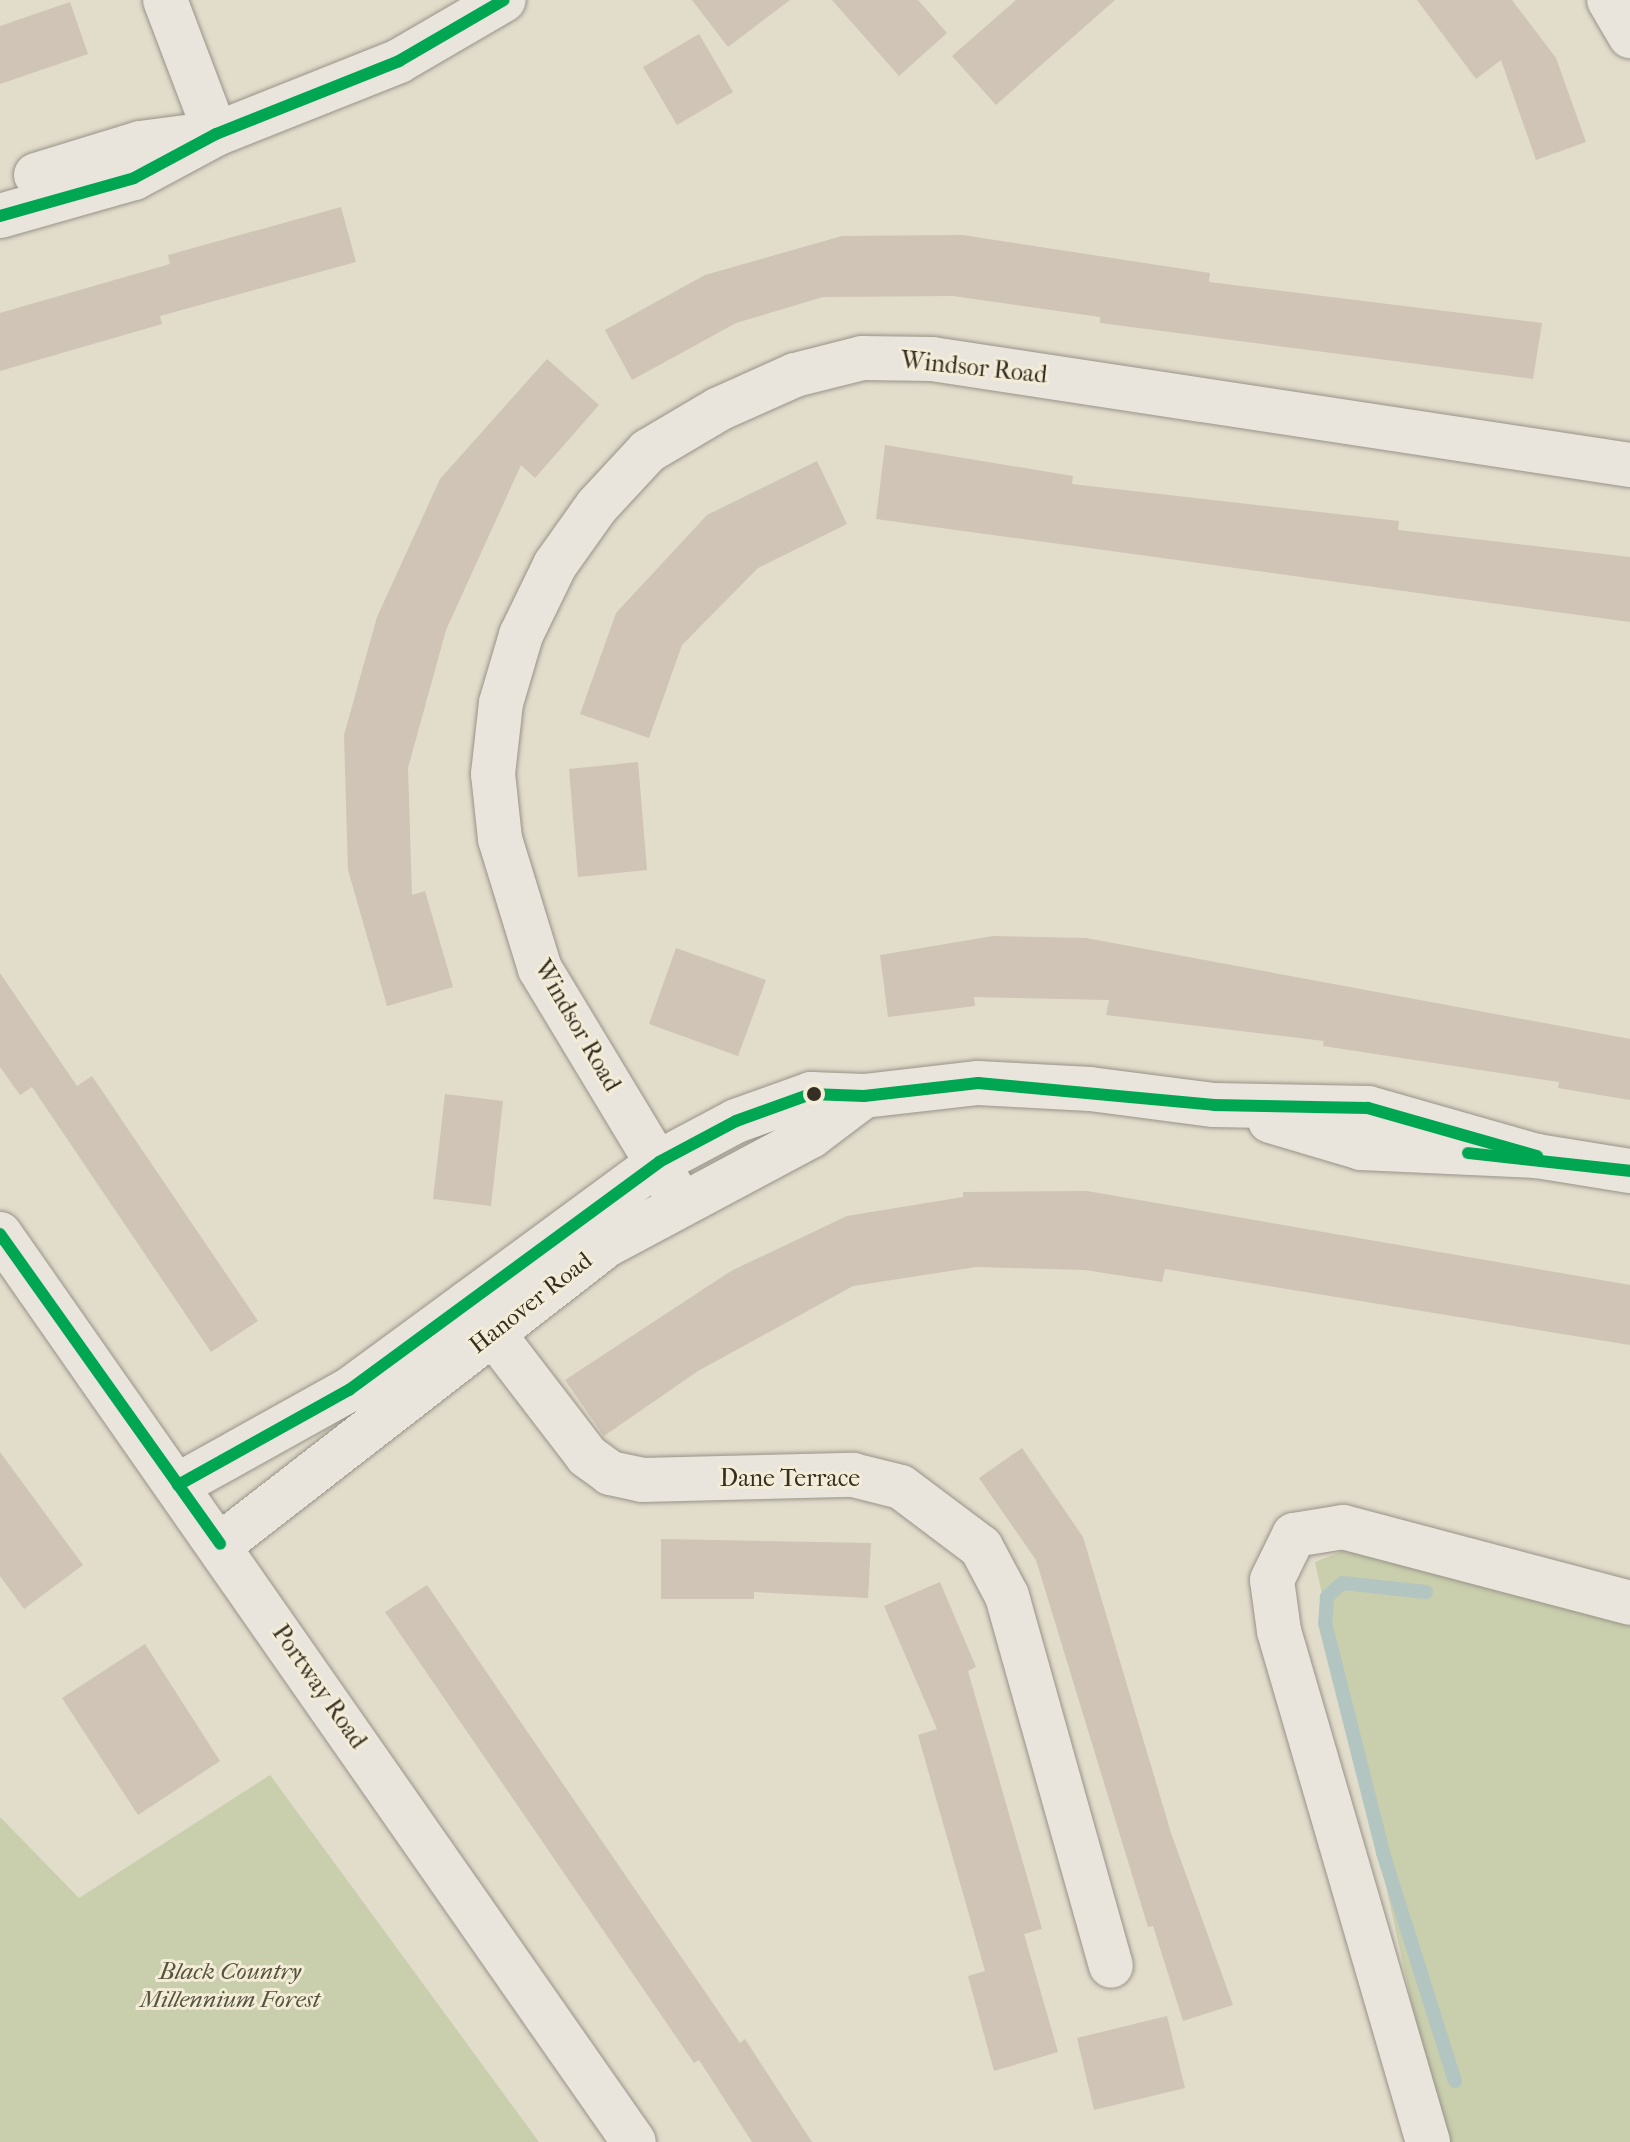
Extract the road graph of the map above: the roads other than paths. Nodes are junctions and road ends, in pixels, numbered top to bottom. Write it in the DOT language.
graph roads {
  1 [pos="165,0"];
  2 [pos="504,0"];
  3 [pos="1609,0"];
  4 [pos="1630,36"];
  5 [pos="216,134"];
  6 [pos="0,185"];
  7 [pos="0,216"];
  8 [pos="1630,459"];
  9 [pos="1630,465"];
  10 [pos="864,1096"];
  11 [pos="659,1162"];
  12 [pos="1630,1171"];
  13 [pos="680,1201"];
  14 [pos="0,1234"];
  15 [pos="480,1317"];
  16 [pos="178,1485"];
  17 [pos="220,1545"];
  18 [pos="1630,1603"];
  19 [pos="1111,1966"];
  20 [pos="634,2142"];
  21 [pos="1428,2142"];
  1 -- 5 [label="street"];
  2 -- 5 [label="street"];
  3 -- 4 [label="street"];
  5 -- 6 [label="street"];
  5 -- 7 [label="street"];
  8 -- 9 [label="street"];
  9 -- 11 [label="street, Windsor Road"];
  10 -- 11 [label="street, Hanover Road"];
  10 -- 12 [label="street, Hanover Road"];
  10 -- 13 [label="street, Hanover Road"];
  11 -- 13 [label="street, Windsor Road"];
  11 -- 15 [label="street, Hanover Road"];
  13 -- 15 [label="street, Hanover Road"];
  14 -- 16 [label="street, Portway Road"];
  15 -- 16 [label="street, Hanover Road"];
  15 -- 17 [label="street, Hanover Road"];
  15 -- 19 [label="street, Dane Terrace"];
  16 -- 17 [label="street, Portway Road"];
  17 -- 20 [label="street, Portway Road"];
  18 -- 21 [label="street"];
}
